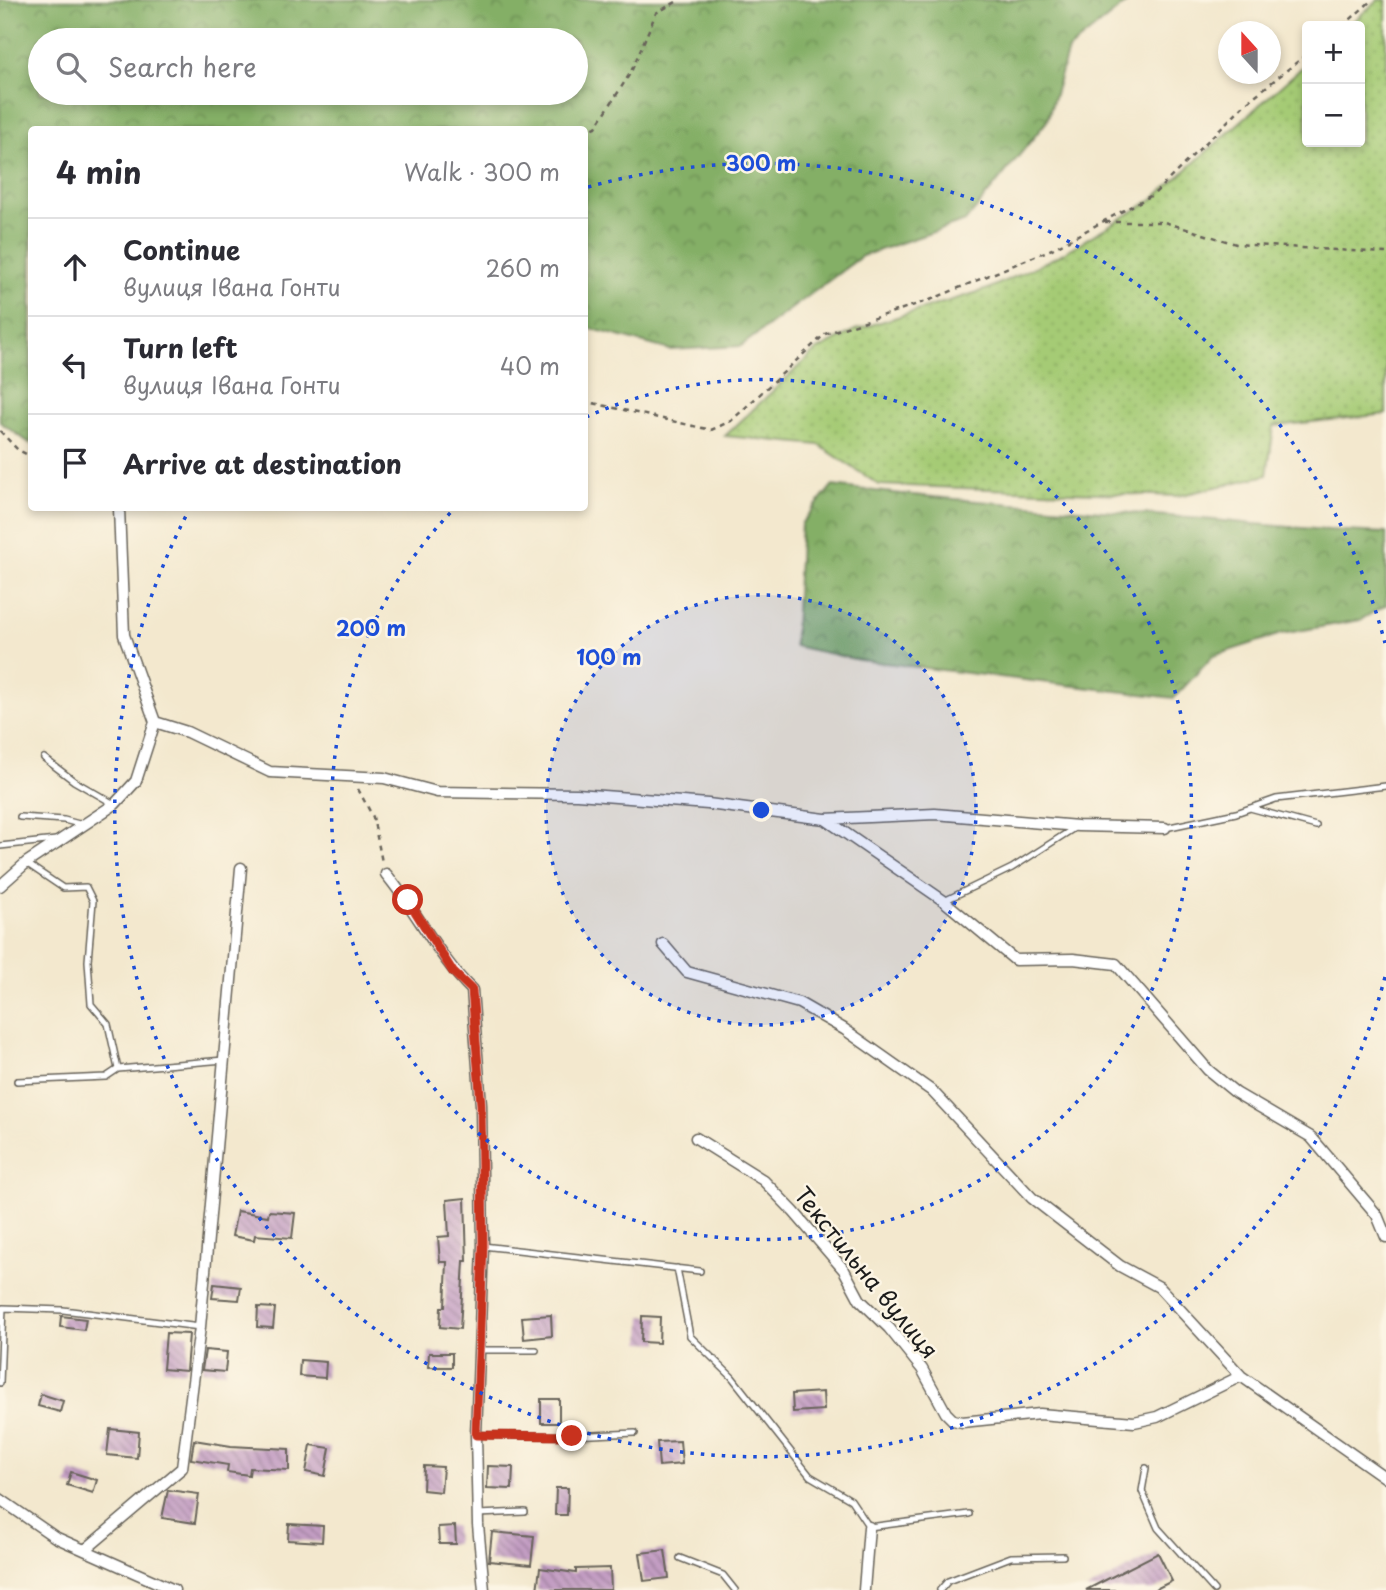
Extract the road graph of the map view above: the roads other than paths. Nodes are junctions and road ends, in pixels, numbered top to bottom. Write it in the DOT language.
graph roads {
  1 [pos="119,511"];
  2 [pos="155,722"];
  3 [pos="44,758"];
  4 [pos="1386,786"];
  5 [pos="115,804"];
  6 [pos="1250,808"];
  7 [pos="20,817"];
  8 [pos="825,819"];
  9 [pos="85,826"];
  10 [pos="1078,826"];
  11 [pos="1316,826"];
  12 [pos="1165,828"];
  13 [pos="63,839"];
  14 [pos="0,846"];
  15 [pos="26,863"];
  16 [pos="241,868"];
  17 [pos="386,874"];
  18 [pos="0,886"];
  19 [pos="944,901"];
  20 [pos="663,944"];
  21 [pos="224,1059"];
  22 [pos="118,1069"];
  23 [pos="17,1081"];
  24 [pos="696,1138"];
  25 [pos="1386,1237"];
  26 [pos="483,1246"];
  27 [pos="677,1268"];
  28 [pos="700,1270"];
  29 [pos="200,1327"];
  30 [pos="479,1350"];
  31 [pos="536,1350"];
  32 [pos="1241,1376"];
  33 [pos="0,1383"];
  34 [pos="635,1433"];
  35 [pos="476,1435"];
  36 [pos="1146,1468"];
  37 [pos="1386,1478"];
  38 [pos="0,1499"];
  39 [pos="525,1512"];
  40 [pos="478,1514"];
  41 [pos="969,1514"];
  42 [pos="869,1527"];
  43 [pos="85,1550"];
  44 [pos="1063,1556"];
  45 [pos="680,1558"];
  46 [pos="174,1590"];
  47 [pos="484,1590"];
  48 [pos="735,1590"];
  49 [pos="864,1590"];
  50 [pos="940,1590"];
  51 [pos="1214,1590"];
  1 -- 2 [label="street"];
  2 -- 5 [label="street"];
  2 -- 8 [label="street"];
  3 -- 5 [label="lane"];
  4 -- 6 [label="lane"];
  5 -- 9 [label="street"];
  6 -- 11 [label="lane"];
  6 -- 12 [label="lane"];
  7 -- 9 [label="lane"];
  8 -- 10 [label="street"];
  8 -- 19 [label="street"];
  9 -- 13 [label="street"];
  10 -- 12 [label="street"];
  10 -- 19 [label="lane"];
  13 -- 14 [label="lane"];
  13 -- 15 [label="street"];
  15 -- 18 [label="street"];
  15 -- 22 [label="lane"];
  16 -- 21 [label="street"];
  17 -- 26 [label="street"];
  19 -- 25 [label="street"];
  20 -- 32 [label="street"];
  21 -- 22 [label="lane"];
  21 -- 29 [label="street"];
  22 -- 23 [label="lane"];
  24 -- 32 [label="street, Текстильна вулиця"];
  26 -- 27 [label="lane"];
  26 -- 30 [label="street"];
  27 -- 28 [label="lane"];
  27 -- 42 [label="lane"];
  29 -- 33 [label="lane"];
  29 -- 43 [label="street"];
  30 -- 31 [label="lane"];
  30 -- 35 [label="street"];
  32 -- 37 [label="street"];
  34 -- 35 [label="lane"];
  35 -- 40 [label="street"];
  36 -- 51 [label="lane"];
  38 -- 43 [label="street"];
  39 -- 40 [label="lane"];
  40 -- 47 [label="street"];
  41 -- 42 [label="lane"];
  42 -- 49 [label="street"];
  43 -- 46 [label="street"];
  44 -- 50 [label="lane"];
  45 -- 48 [label="lane"];
}
